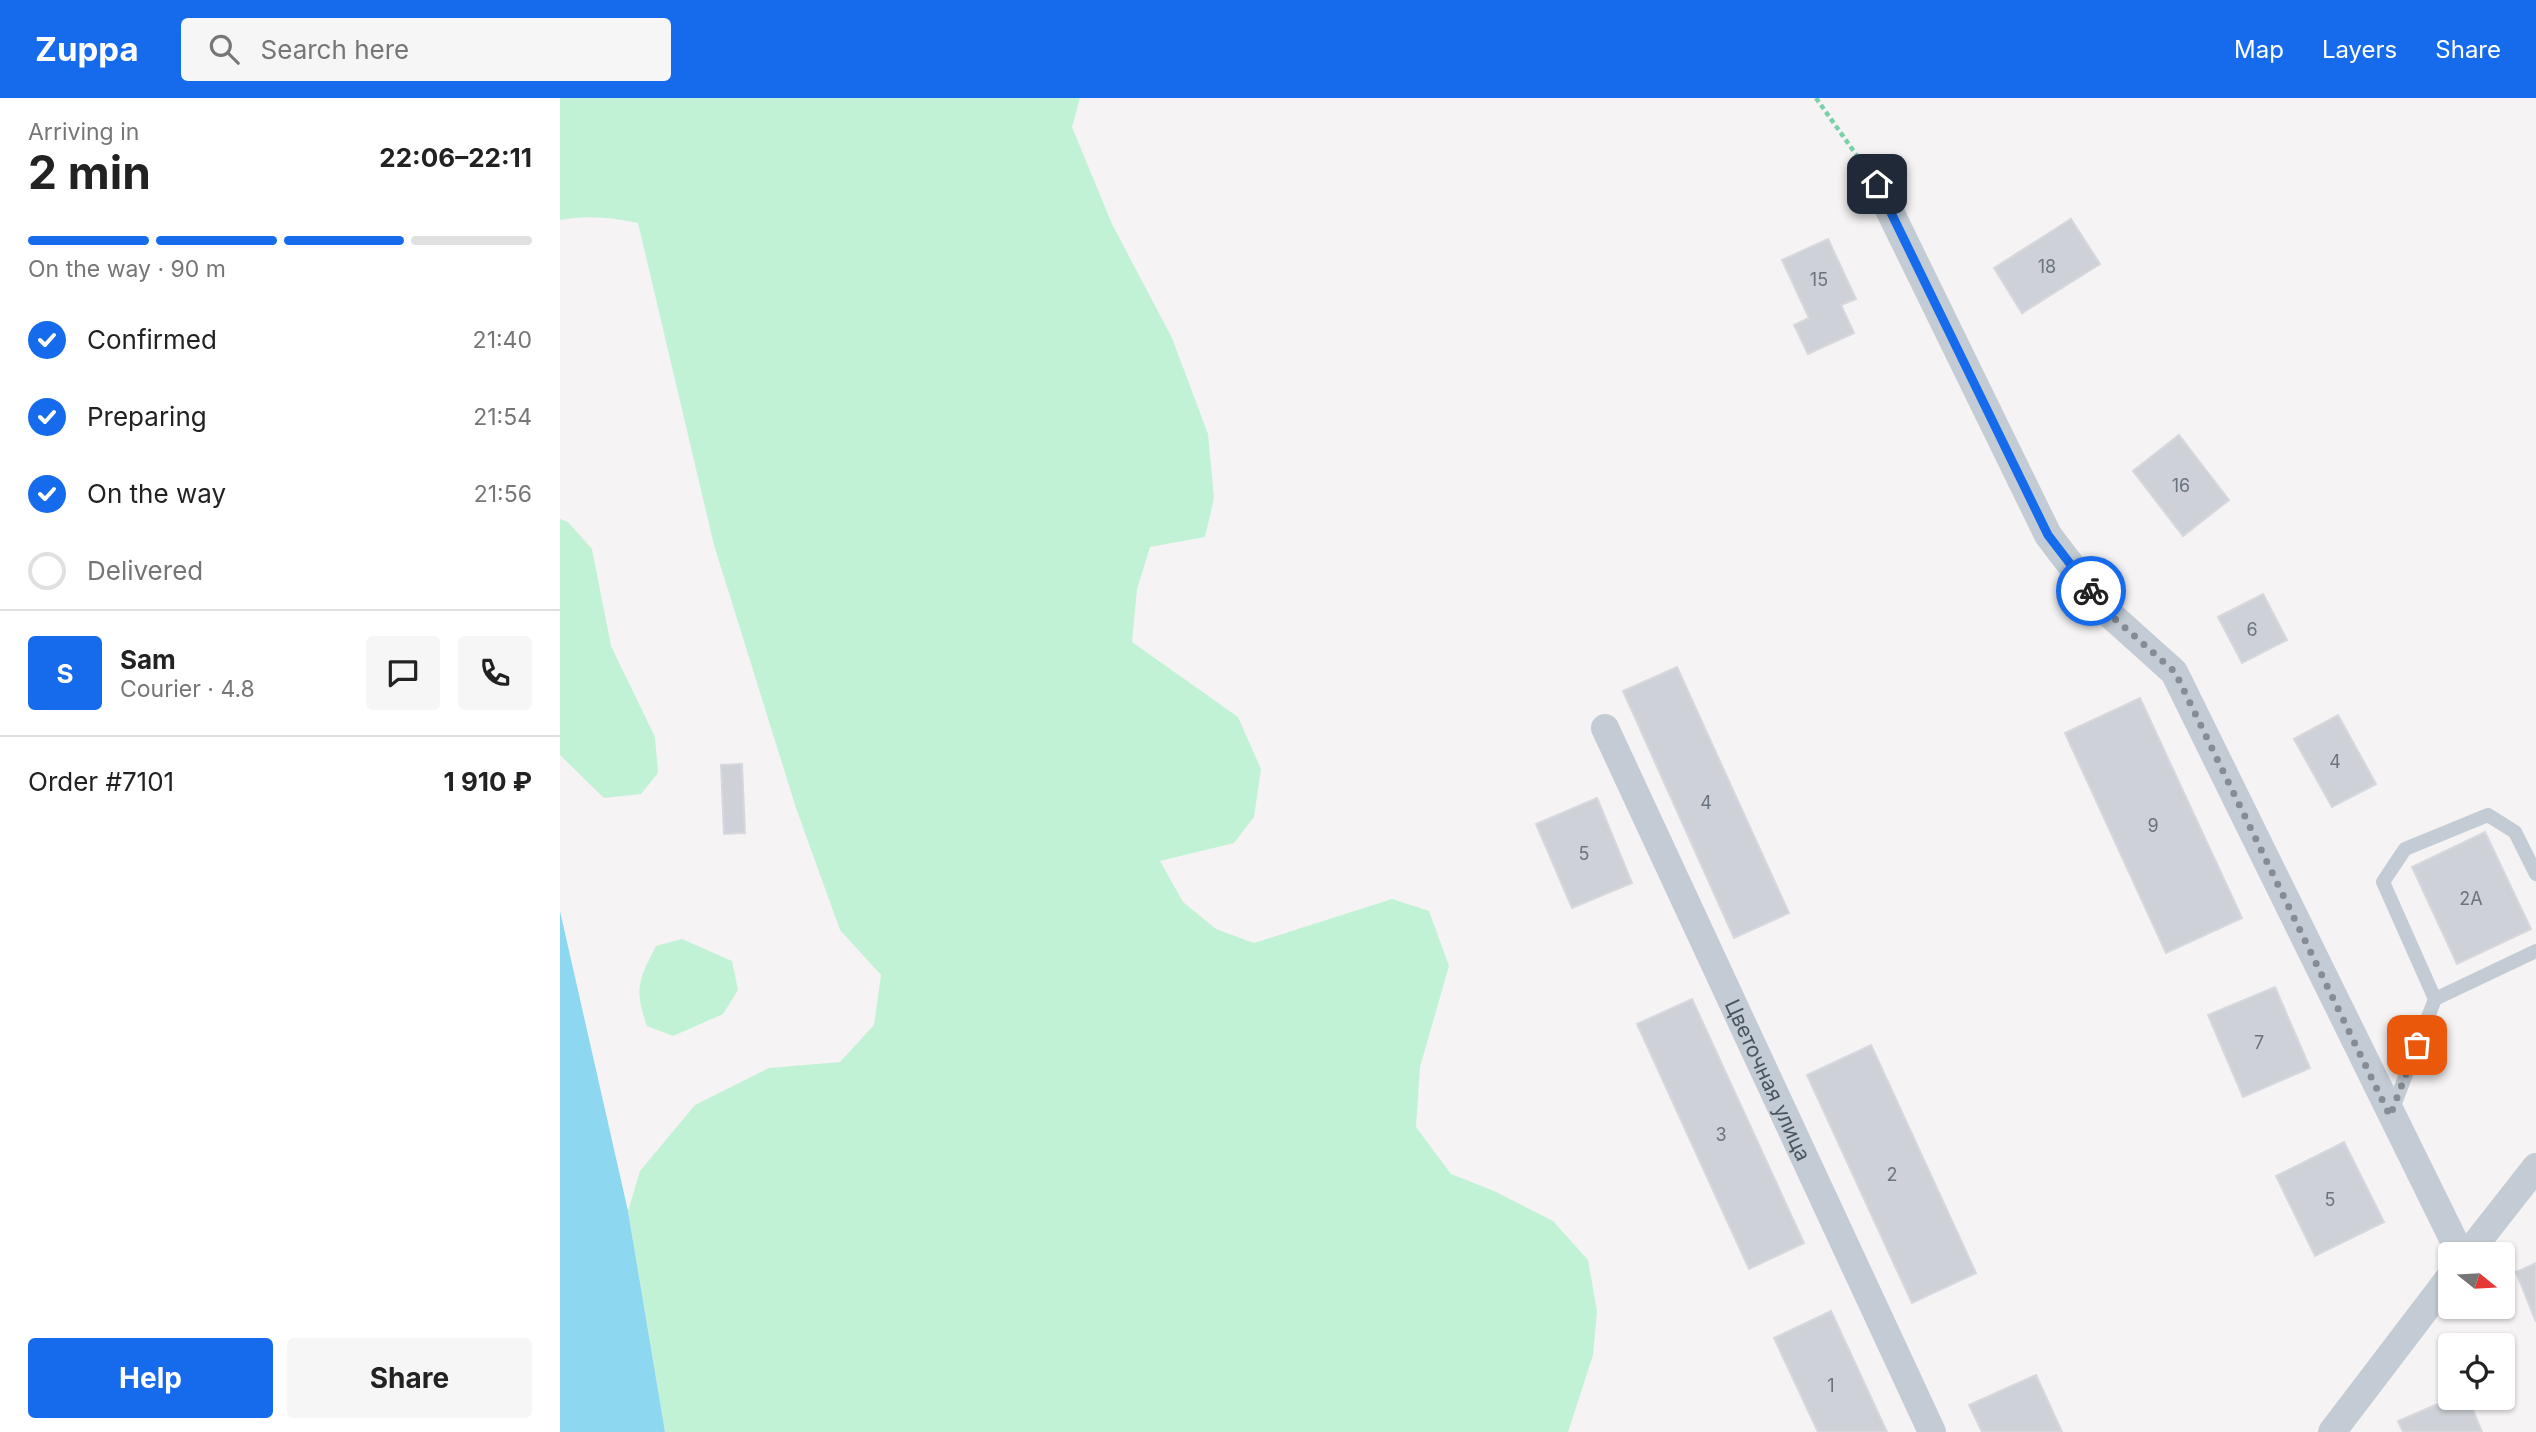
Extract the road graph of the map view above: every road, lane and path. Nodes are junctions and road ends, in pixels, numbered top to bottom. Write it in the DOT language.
graph roads {
  1 [pos="1816,98"];
  2 [pos="1877,184"];
  3 [pos="1605,728"];
  4 [pos="2536,874"];
  5 [pos="2536,951"];
  6 [pos="2435,999"];
  7 [pos="2390,1116"];
  8 [pos="2536,1167"];
  9 [pos="2454,1242"];
  10 [pos="2477,1242"];
  11 [pos="2438,1293"];
  12 [pos="1932,1432"];
  13 [pos="2332,1432"];
  1 -- 2 [label="path"];
  2 -- 7 [label="street"];
  3 -- 12 [label="street, Цветочная улица"];
  4 -- 6 [label="lane"];
  5 -- 6 [label="lane"];
  6 -- 7 [label="lane"];
  7 -- 9 [label="street"];
  8 -- 10 [label="street"];
  11 -- 13 [label="street"];
}
